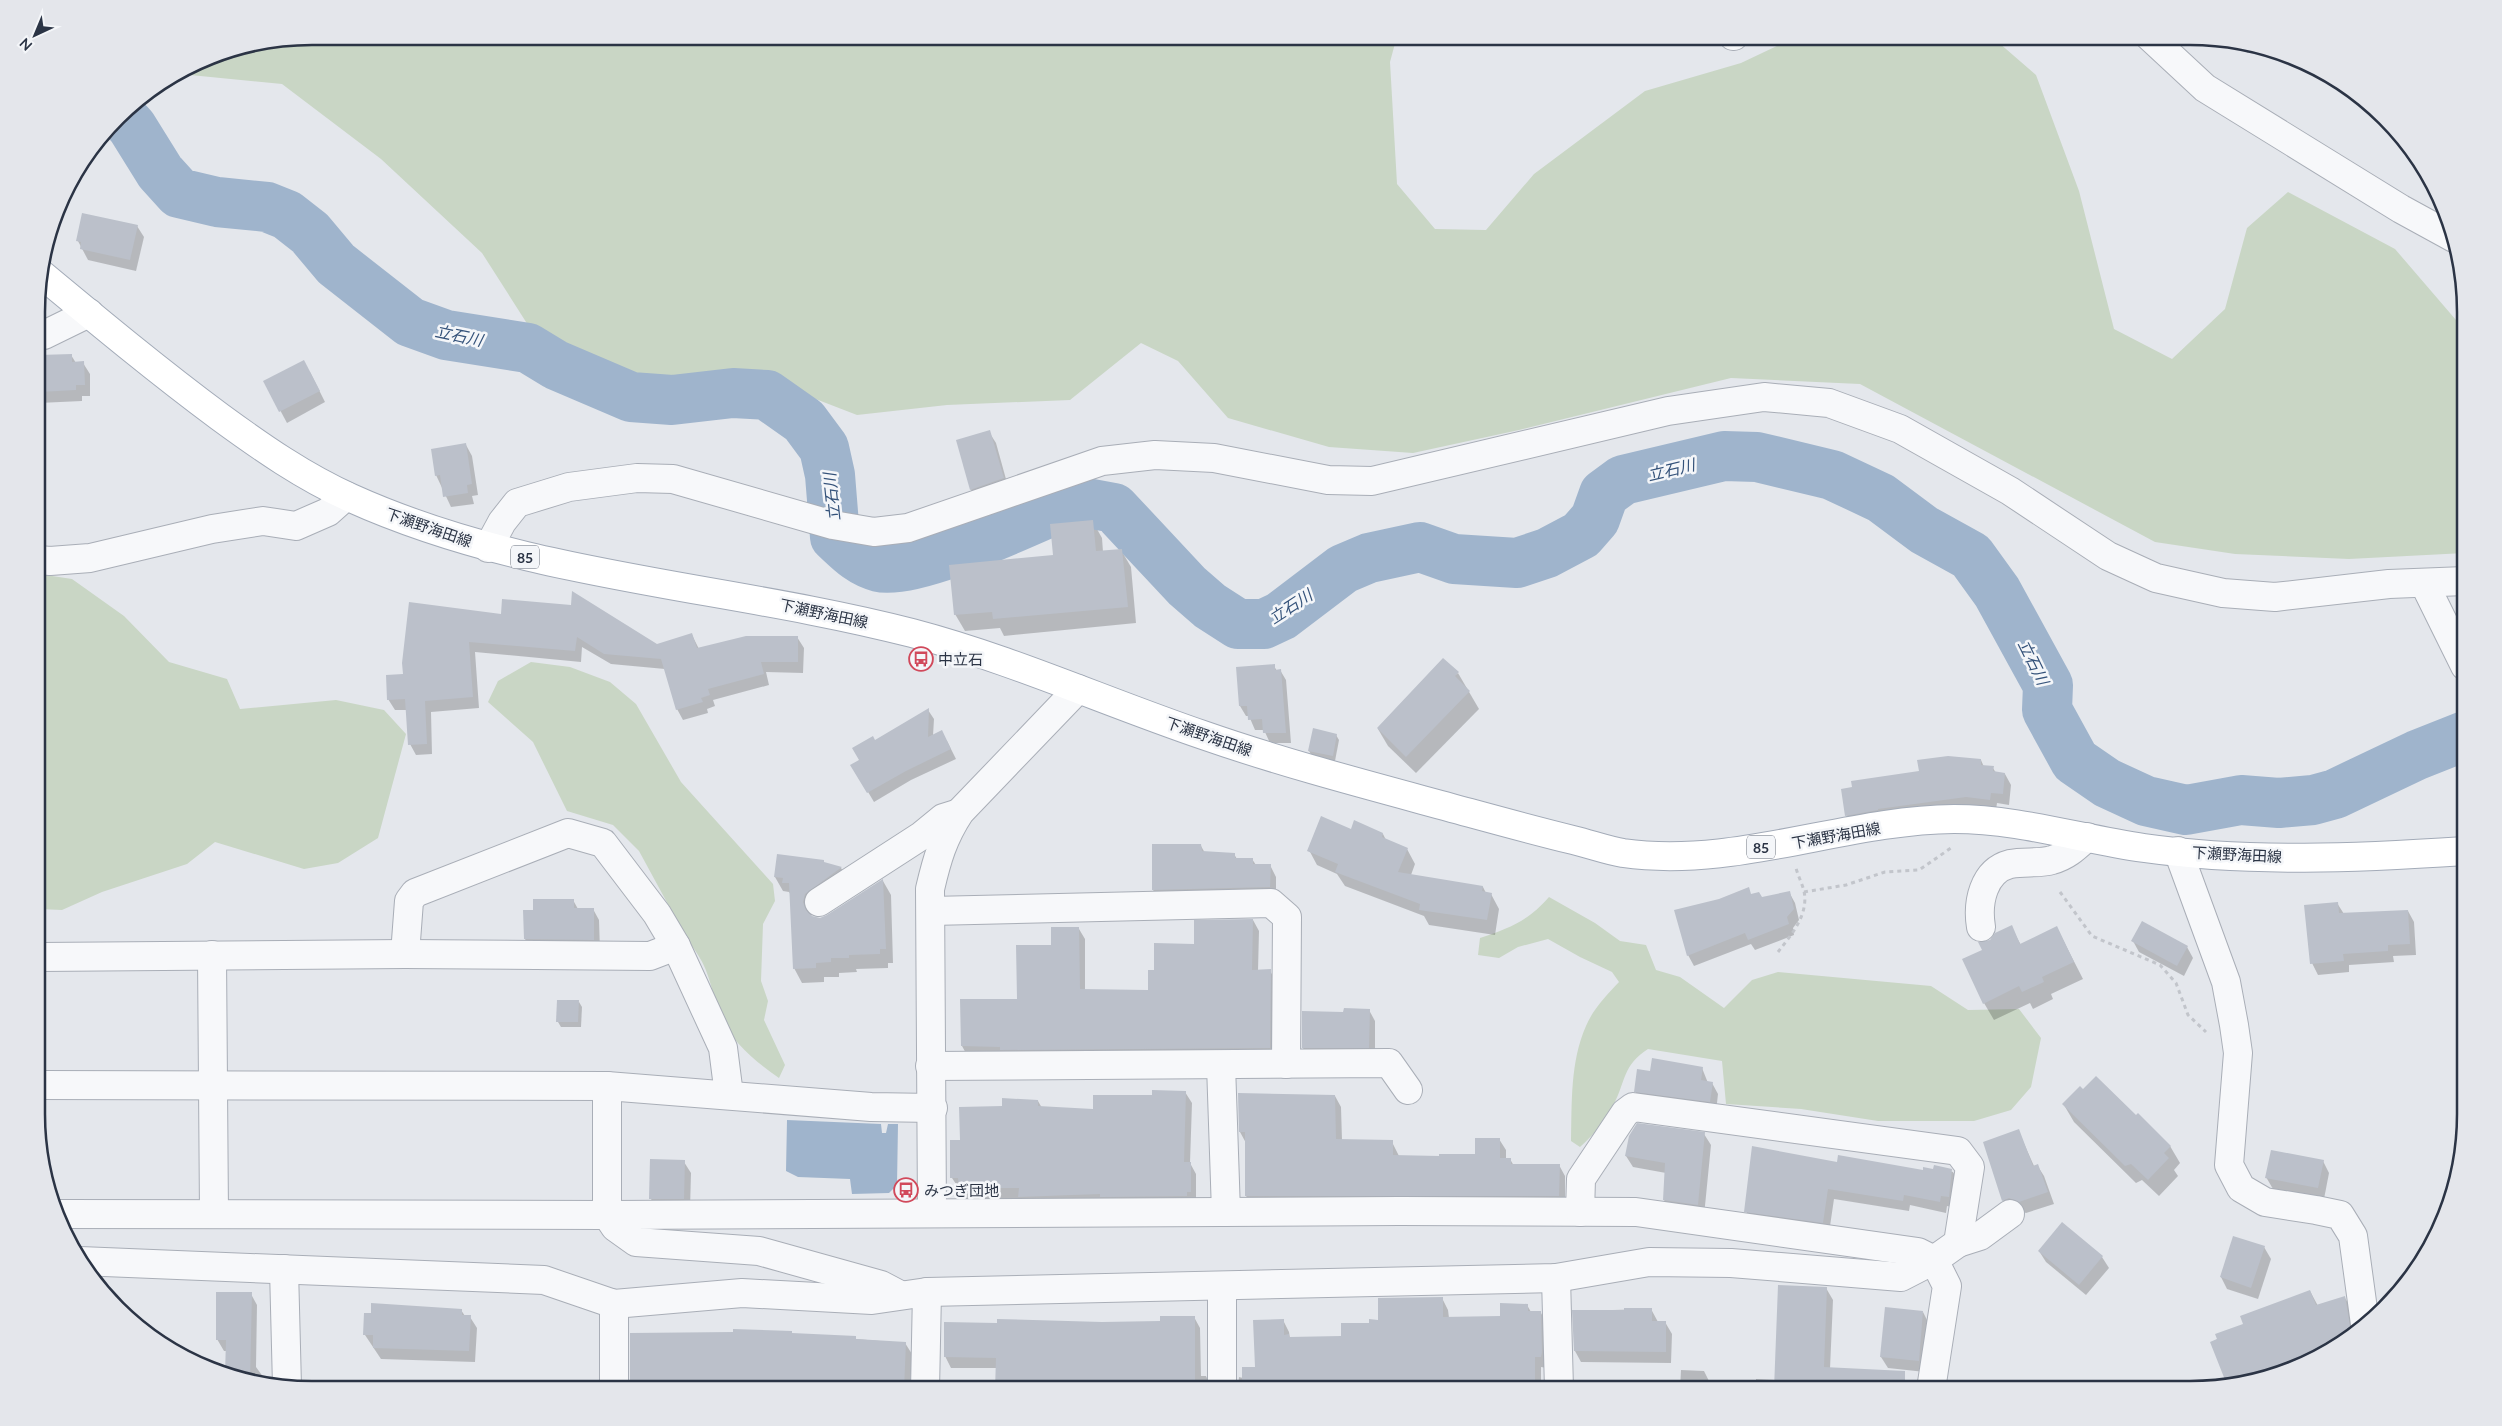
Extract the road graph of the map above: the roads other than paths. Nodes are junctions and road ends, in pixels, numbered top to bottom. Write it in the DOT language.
graph roads {
  1 [pos="2159,45"];
  2 [pos="2445,233"];
  3 [pos="47,279"];
  4 [pos="89,313"];
  5 [pos="45,335"];
  6 [pos="346,496"];
  7 [pos="488,548"];
  8 [pos="45,561"];
  9 [pos="2457,581"];
  10 [pos="2424,583"];
  11 [pos="2457,650"];
  12 [pos="1078,689"];
  13 [pos="960,812"];
  14 [pos="2087,837"];
  15 [pos="2178,851"];
  16 [pos="2457,852"];
  17 [pos="820,902"];
  18 [pos="931,912"];
  19 [pos="1981,927"];
  20 [pos="676,946"];
  21 [pos="405,954"];
  22 [pos="212,955"];
  23 [pos="45,956"];
  24 [pos="1286,1064"];
  25 [pos="1221,1065"];
  26 [pos="930,1066"];
  27 [pos="45,1085"];
  28 [pos="214,1086"];
  29 [pos="607,1086"];
  30 [pos="1408,1090"];
  31 [pos="729,1095"];
  32 [pos="932,1108"];
  33 [pos="1226,1212"];
  34 [pos="1580,1212"];
  35 [pos="932,1213"];
  36 [pos="64,1214"];
  37 [pos="214,1214"];
  38 [pos="2010,1214"];
  39 [pos="607,1215"];
  40 [pos="1958,1243"];
  41 [pos="1934,1260"];
  42 [pos="90,1261"];
  43 [pos="284,1269"];
  44 [pos="1556,1278"];
  45 [pos="1222,1286"];
  46 [pos="914,1294"];
  47 [pos="614,1304"];
  48 [pos="2365,1316"];
  49 [pos="287,1380"];
  50 [pos="614,1381"];
  51 [pos="924,1381"];
  52 [pos="1222,1381"];
  53 [pos="1559,1381"];
  54 [pos="1932,1381"];
  1 -- 2 [label="street"];
  3 -- 4 [label="main road, 下瀬野海田線 / 85"];
  4 -- 5 [label="street"];
  4 -- 6 [label="main road, 下瀬野海田線 / 85"];
  6 -- 7 [label="main road, 下瀬野海田線 / 85"];
  6 -- 8 [label="street"];
  7 -- 10 [label="street"];
  7 -- 12 [label="main road, 下瀬野海田線 / 85"];
  9 -- 10 [label="street"];
  10 -- 11 [label="street"];
  12 -- 13 [label="street"];
  12 -- 14 [label="main road, 下瀬野海田線 / 85"];
  13 -- 17 [label="street"];
  13 -- 18 [label="street"];
  14 -- 15 [label="main road, 下瀬野海田線 / 85"];
  14 -- 19 [label="street"];
  15 -- 16 [label="main road, 下瀬野海田線 / 85"];
  15 -- 48 [label="street"];
  18 -- 24 [label="street"];
  18 -- 26 [label="street"];
  20 -- 21 [label="street"];
  20 -- 21 [label="street"];
  20 -- 31 [label="street"];
  21 -- 22 [label="street"];
  22 -- 23 [label="street"];
  22 -- 28 [label="street"];
  24 -- 25 [label="street"];
  24 -- 30 [label="street"];
  25 -- 26 [label="street"];
  25 -- 33 [label="street"];
  26 -- 32 [label="street"];
  27 -- 28 [label="street"];
  28 -- 29 [label="street"];
  28 -- 37 [label="street"];
  29 -- 31 [label="street"];
  29 -- 39 [label="street"];
  31 -- 32 [label="street"];
  32 -- 35 [label="street"];
  33 -- 34 [label="street"];
  33 -- 35 [label="street"];
  34 -- 40 [label="street"];
  34 -- 41 [label="street"];
  35 -- 39 [label="street"];
  36 -- 37 [label="street"];
  37 -- 39 [label="street"];
  38 -- 40 [label="street"];
  39 -- 46 [label="street"];
  40 -- 41 [label="street"];
  41 -- 44 [label="street"];
  41 -- 54 [label="street"];
  42 -- 43 [label="street"];
  43 -- 47 [label="street"];
  43 -- 49 [label="street"];
  44 -- 45 [label="street"];
  44 -- 53 [label="street"];
  45 -- 46 [label="street"];
  45 -- 52 [label="street"];
  46 -- 47 [label="street"];
  46 -- 51 [label="street"];
  47 -- 50 [label="street"];
}
